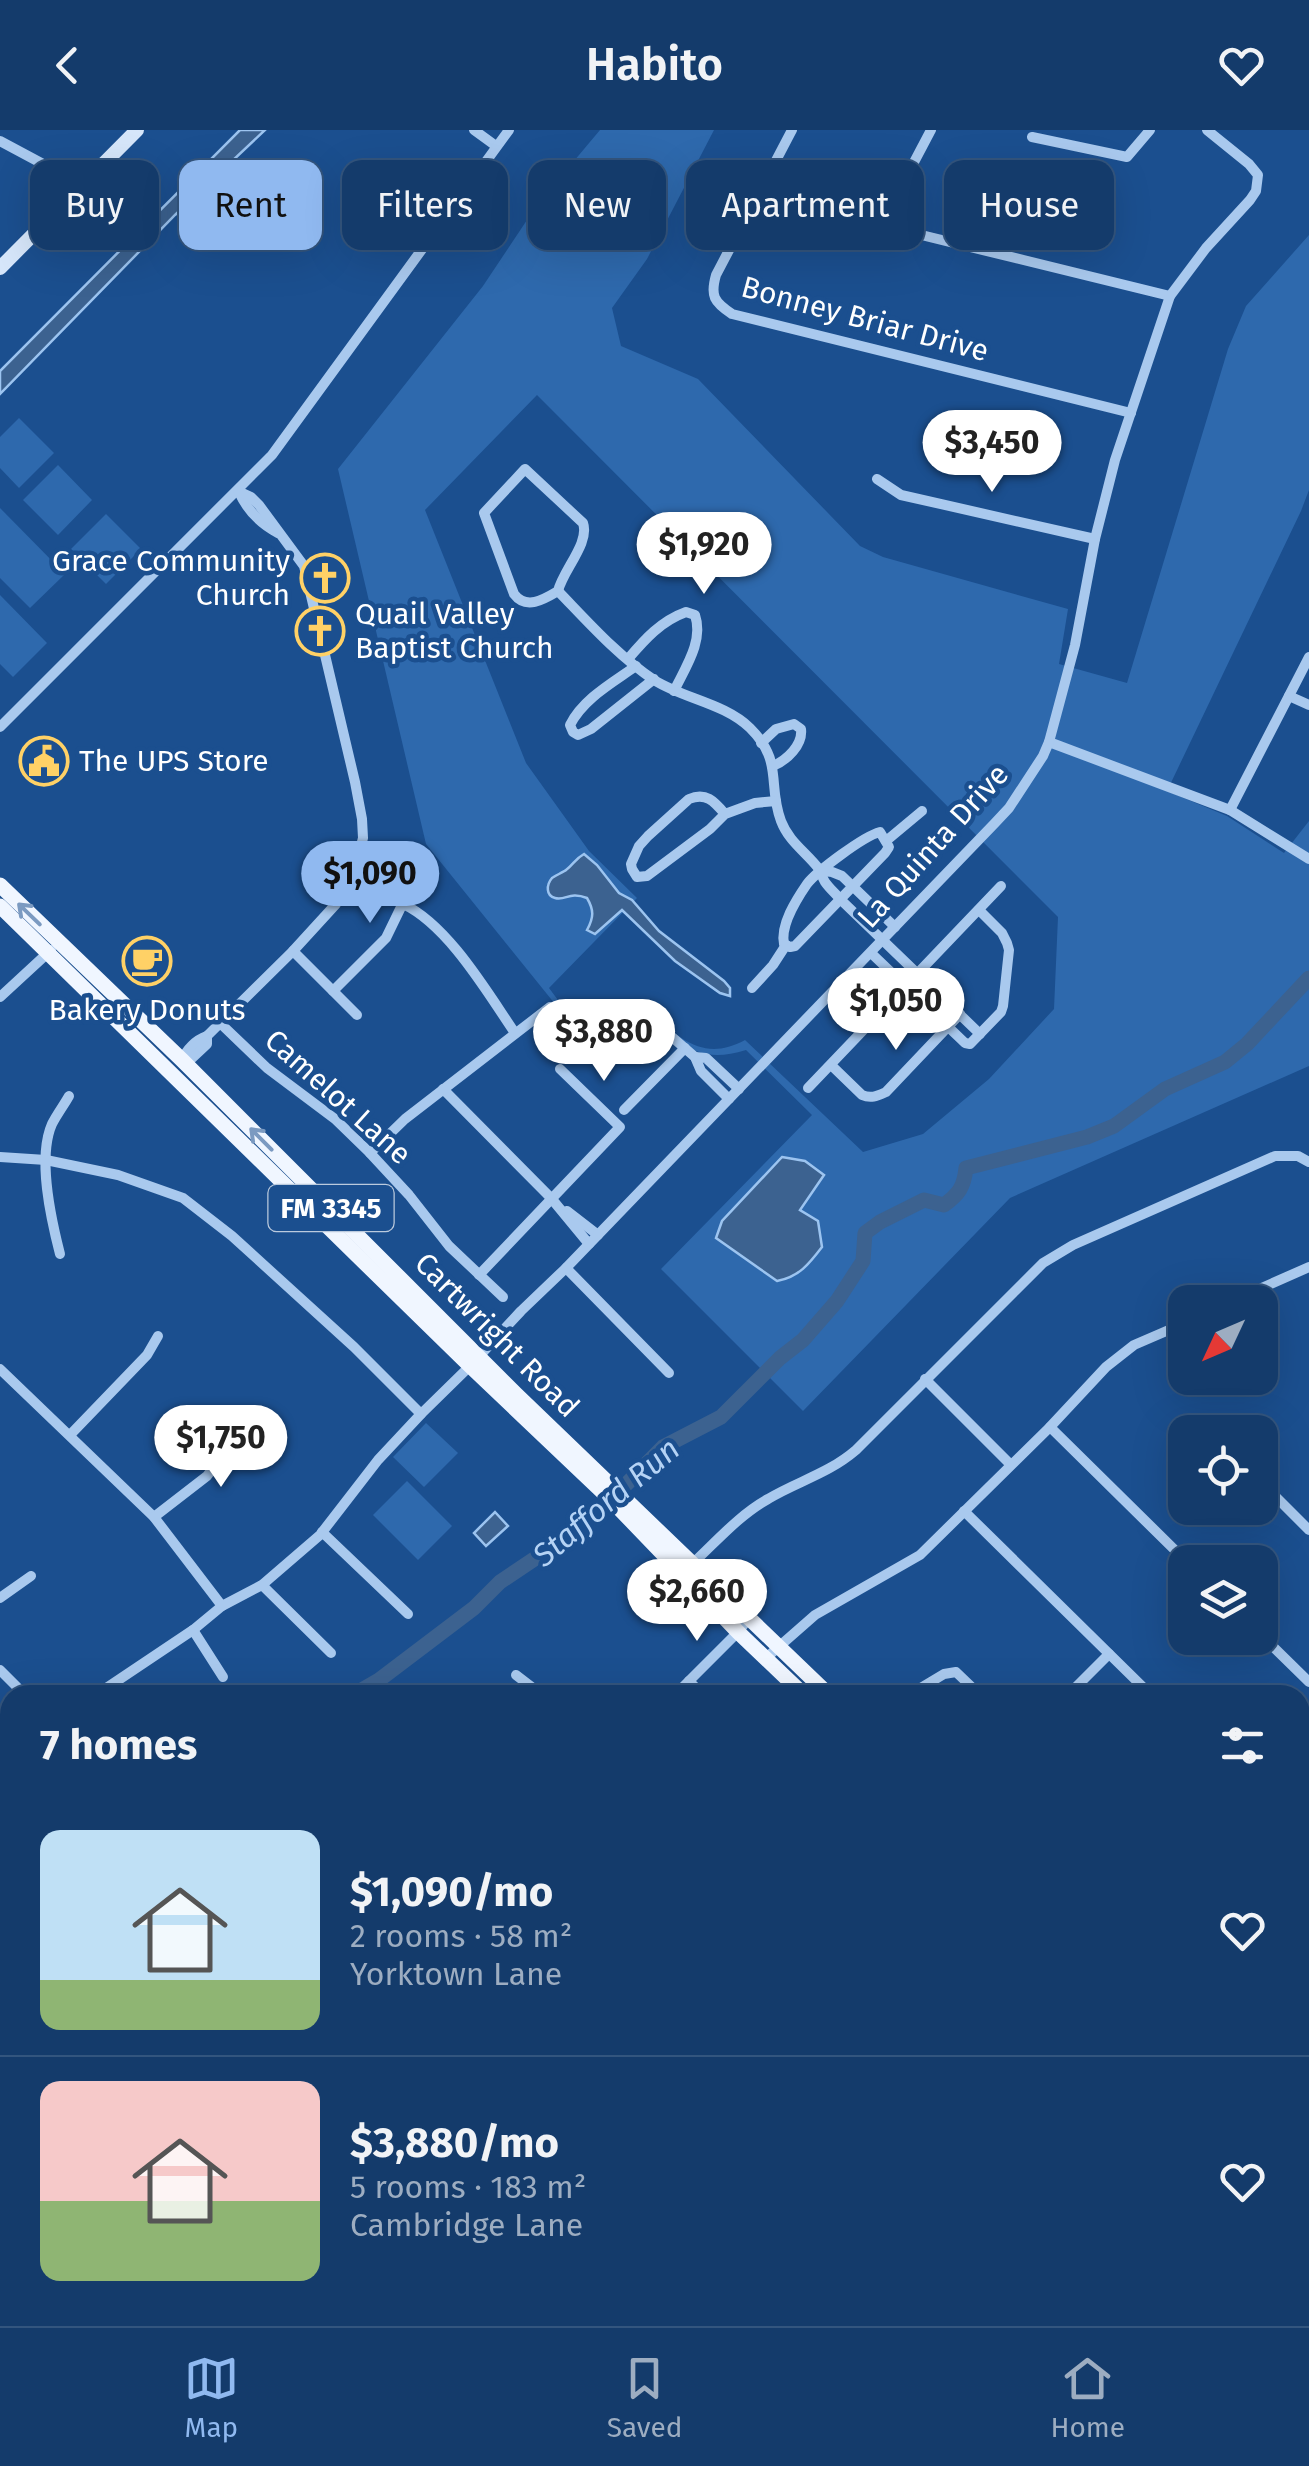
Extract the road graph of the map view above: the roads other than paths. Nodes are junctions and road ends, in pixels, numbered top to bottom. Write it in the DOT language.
graph roads {
  1 [pos="137,130"];
  2 [pos="474,130"];
  3 [pos="509,130"];
  4 [pos="792,130"];
  5 [pos="931,130"];
  6 [pos="1150,130"];
  7 [pos="1207,130"];
  8 [pos="1032,137"];
  9 [pos="0,142"];
  10 [pos="496,146"];
  11 [pos="35,160"];
  12 [pos="108,160"];
  13 [pos="30,239"];
  14 [pos="0,268"];
  15 [pos="1170,296"];
  16 [pos="1131,413"];
  17 [pos="876,479"];
  18 [pos="238,491"];
  19 [pos="1096,540"];
  20 [pos="558,591"];
  21 [pos="1309,657"];
  22 [pos="632,663"];
  23 [pos="654,680"];
  24 [pos="674,692"];
  25 [pos="1290,696"];
  26 [pos="1309,705"];
  27 [pos="0,726"];
  28 [pos="761,742"];
  29 [pos="1049,742"];
  30 [pos="773,766"];
  31 [pos="776,801"];
  32 [pos="1230,810"];
  33 [pos="922,811"];
  34 [pos="725,814"];
  35 [pos="886,841"];
  36 [pos="1309,859"];
  37 [pos="420,870"];
  38 [pos="822,871"];
  39 [pos="0,885"];
  40 [pos="853,886"];
  41 [pos="1001,886"];
  42 [pos="840,900"];
  43 [pos="403,904"];
  44 [pos="0,906"];
  45 [pos="979,910"];
  46 [pos="896,927"];
  47 [pos="883,940"];
  48 [pos="785,944"];
  49 [pos="53,948"];
  50 [pos="293,951"];
  51 [pos="871,953"];
  52 [pos="918,974"];
  53 [pos="906,986"];
  54 [pos="752,988"];
  55 [pos="334,991"];
  56 [pos="0,997"];
  57 [pos="626,1006"];
  58 [pos="550,1007"];
  59 [pos="960,1014"];
  60 [pos="357,1015"];
  61 [pos="220,1023"];
  62 [pos="948,1027"];
  63 [pos="515,1033"];
  64 [pos="980,1034"];
  65 [pos="685,1048"];
  66 [pos="695,1057"];
  67 [pos="830,1065"];
  68 [pos="177,1066"];
  69 [pos="560,1069"];
  70 [pos="808,1088"];
  71 [pos="444,1089"];
  72 [pos="739,1090"];
  73 [pos="69,1096"];
  74 [pos="729,1100"];
  75 [pos="624,1110"];
  76 [pos="370,1153"];
  77 [pos="0,1157"];
  78 [pos="46,1160"];
  79 [pos="1308,1162"];
  80 [pos="551,1198"];
  81 [pos="594,1239"];
  82 [pos="60,1254"];
  83 [pos="1309,1267"];
  84 [pos="566,1268"];
  85 [pos="479,1275"];
  86 [pos="1268,1285"];
  87 [pos="502,1297"];
  88 [pos="1168,1331"];
  89 [pos="158,1336"];
  90 [pos="474,1362"];
  91 [pos="0,1369"];
  92 [pos="668,1373"];
  93 [pos="925,1379"];
  94 [pos="421,1414"];
  95 [pos="247,1423"];
  96 [pos="1050,1427"];
  97 [pos="70,1435"];
  98 [pos="1010,1464"];
  99 [pos="1278,1499"];
  100 [pos="964,1511"];
  101 [pos="154,1517"];
  102 [pos="1309,1530"];
  103 [pos="322,1532"];
  104 [pos="1171,1545"];
  105 [pos="688,1568"];
  106 [pos="31,1576"];
  107 [pos="262,1585"];
  108 [pos="0,1598"];
  109 [pos="222,1606"];
  110 [pos="408,1614"];
  111 [pos="749,1618"];
  112 [pos="193,1630"];
  113 [pos="738,1632"];
  114 [pos="772,1652"];
  115 [pos="1278,1652"];
  116 [pos="331,1653"];
  117 [pos="1109,1654"];
  118 [pos="516,1674"];
  119 [pos="224,1678"];
  120 [pos="688,1681"];
  121 [pos="114,1682"];
  122 [pos="1309,1682"];
  123 [pos="110,1685"];
  124 [pos="116,1685"];
  125 [pos="530,1685"];
  126 [pos="684,1685"];
  127 [pos="692,1685"];
  128 [pos="797,1685"];
  129 [pos="816,1685"];
  130 [pos="926,1685"];
  131 [pos="970,1685"];
  132 [pos="1078,1685"];
  133 [pos="1141,1685"];
  1 -- 12 [label="street"];
  2 -- 10 [label="street"];
  3 -- 10 [label="street"];
  4 -- 16 [label="street, Bonney Briar Drive"];
  5 -- 15 [label="street"];
  6 -- 8 [label="street"];
  7 -- 15 [label="street, La Quinta Drive"];
  9 -- 11 [label="street"];
  10 -- 18 [label="street"];
  13 -- 14 [label="street"];
  15 -- 16 [label="street, La Quinta Drive"];
  16 -- 19 [label="street, La Quinta Drive"];
  17 -- 19 [label="street"];
  18 -- 27 [label="street"];
  18 -- 50 [label="street"];
  19 -- 29 [label="street, La Quinta Drive"];
  20 -- 20 [label="street"];
  20 -- 22 [label="street"];
  21 -- 25 [label="street"];
  22 -- 23 [label="street"];
  22 -- 23 [label="street"];
  22 -- 24 [label="street"];
  23 -- 24 [label="street"];
  24 -- 28 [label="street"];
  25 -- 26 [label="street"];
  25 -- 32 [label="street"];
  28 -- 30 [label="street"];
  28 -- 30 [label="street"];
  29 -- 32 [label="street"];
  29 -- 46 [label="street, La Quinta Drive"];
  30 -- 31 [label="street"];
  31 -- 34 [label="street"];
  31 -- 38 [label="street"];
  32 -- 36 [label="street"];
  33 -- 35 [label="street"];
  34 -- 34 [label="street"];
  35 -- 38 [label="street"];
  35 -- 40 [label="street"];
  37 -- 43 [label="street"];
  38 -- 40 [label="street"];
  38 -- 42 [label="street"];
  38 -- 48 [label="street"];
  49 -- 39 [label="main road, Cartwright Road / FM 3345, one-way"];
  40 -- 42 [label="street"];
  40 -- 46 [label="street"];
  41 -- 45 [label="street"];
  42 -- 47 [label="street"];
  42 -- 48 [label="street"];
  43 -- 55 [label="street"];
  43 -- 63 [label="street"];
  44 -- 49 [label="main road, Cartwright Road / FM 3345"];
  45 -- 52 [label="street"];
  45 -- 64 [label="street"];
  46 -- 47 [label="street, La Quinta Drive"];
  47 -- 51 [label="street, La Quinta Drive"];
  47 -- 52 [label="street"];
  48 -- 54 [label="street"];
  49 -- 56 [label="street"];
  49 -- 68 [label="main road, Cartwright Road / FM 3345"];
  50 -- 55 [label="street"];
  50 -- 61 [label="street"];
  51 -- 53 [label="street"];
  51 -- 72 [label="street, La Quinta Drive"];
  52 -- 53 [label="street"];
  52 -- 59 [label="street"];
  53 -- 62 [label="street"];
  53 -- 67 [label="street"];
  55 -- 60 [label="street"];
  57 -- 65 [label="street"];
  58 -- 63 [label="street"];
  59 -- 62 [label="street"];
  59 -- 64 [label="street"];
  61 -- 68 [label="street"];
  61 -- 76 [label="street, Camelot Lane"];
  62 -- 64 [label="street"];
  62 -- 67 [label="street"];
  63 -- 71 [label="street"];
  65 -- 66 [label="street"];
  65 -- 75 [label="street"];
  66 -- 72 [label="street"];
  66 -- 74 [label="street"];
  67 -- 70 [label="street"];
  68 -- 90 [label="main road, Cartwright Road / FM 3345"];
  69 -- 80 [label="street"];
  71 -- 76 [label="street"];
  71 -- 80 [label="street"];
  72 -- 74 [label="street, La Quinta Drive"];
  73 -- 78 [label="street"];
  74 -- 81 [label="street, La Quinta Drive"];
  76 -- 85 [label="street, Camelot Lane"];
  77 -- 78 [label="street"];
  78 -- 82 [label="street"];
  78 -- 94 [label="street"];
  79 -- 93 [label="street"];
  80 -- 81 [label="street"];
  80 -- 85 [label="street"];
  81 -- 84 [label="street, La Quinta Drive"];
  83 -- 86 [label="street"];
  84 -- 90 [label="street, La Quinta Drive"];
  84 -- 92 [label="street"];
  85 -- 87 [label="street, Camelot Lane"];
  88 -- 96 [label="street"];
  89 -- 97 [label="street"];
  90 -- 94 [label="street, La Quinta Drive"];
  90 -- 105 [label="main road, Cartwright Road / FM 3345"];
  91 -- 97 [label="street"];
  93 -- 98 [label="street"];
  93 -- 105 [label="street"];
  94 -- 103 [label="street, La Quinta Drive"];
  95 -- 101 [label="street"];
  96 -- 98 [label="street"];
  96 -- 104 [label="street"];
  97 -- 101 [label="street"];
  98 -- 100 [label="street"];
  99 -- 102 [label="street"];
  100 -- 114 [label="street"];
  100 -- 117 [label="street"];
  101 -- 109 [label="street"];
  103 -- 107 [label="street, La Quinta Drive"];
  103 -- 110 [label="street"];
  105 -- 111 [label="main road, Cartwright Road / FM 3345"];
  105 -- 113 [label="main road, Cartwright Road / FM 3345"];
  106 -- 108 [label="street"];
  107 -- 109 [label="street, La Quinta Drive"];
  107 -- 116 [label="street"];
  109 -- 112 [label="street, La Quinta Drive"];
  111 -- 113 [label="street"];
  111 -- 114 [label="main road, Cartwright Road / FM 3345"];
  112 -- 119 [label="street"];
  112 -- 121 [label="street, La Quinta Drive"];
  113 -- 114 [label="main road, Cartwright Road / FM 3345"];
  113 -- 120 [label="street"];
  114 -- 128 [label="main road, Cartwright Road / FM 3345"];
  114 -- 129 [label="main road, Cartwright Road / FM 3345"];
  115 -- 122 [label="street"];
  117 -- 132 [label="street"];
  117 -- 133 [label="street"];
  118 -- 125 [label="street"];
  120 -- 126 [label="street"];
  120 -- 127 [label="street"];
  121 -- 123 [label="street, La Quinta Drive"];
  121 -- 124 [label="street"];
  130 -- 131 [label="street"];
}
